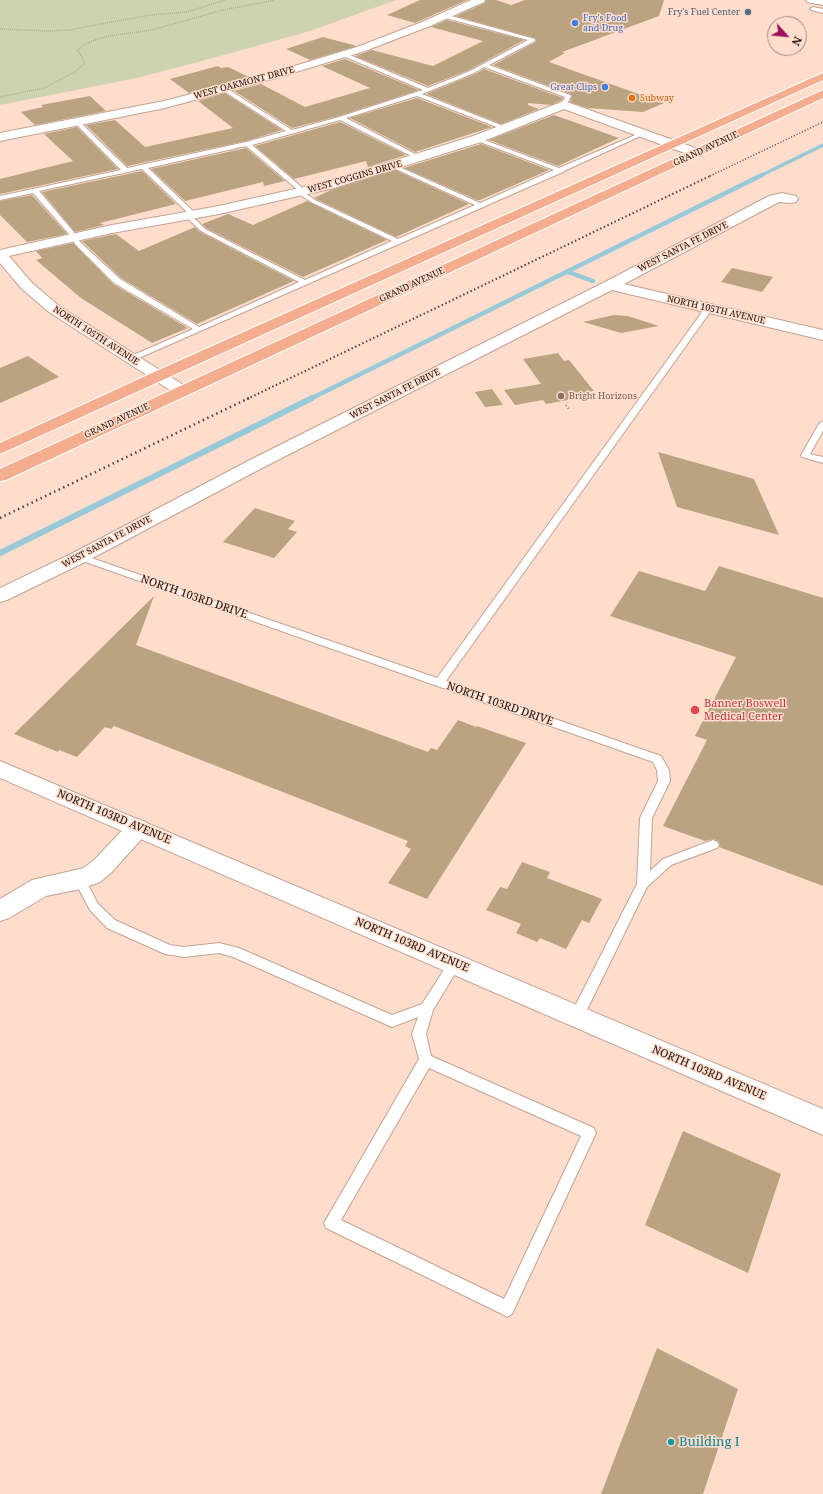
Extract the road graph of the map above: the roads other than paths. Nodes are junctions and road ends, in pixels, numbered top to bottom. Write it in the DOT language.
graph roads {
  1 [pos="480,0"];
  2 [pos="823,2"];
  3 [pos="812,4"];
  4 [pos="823,11"];
  5 [pos="444,16"];
  6 [pos="343,54"];
  7 [pos="484,65"];
  8 [pos="823,76"];
  9 [pos="224,89"];
  10 [pos="428,90"];
  11 [pos="418,94"];
  12 [pos="823,94"];
  13 [pos="564,105"];
  14 [pos="341,118"];
  15 [pos="77,122"];
  16 [pos="504,128"];
  17 [pos="292,132"];
  18 [pos="644,133"];
  19 [pos="0,137"];
  20 [pos="477,139"];
  21 [pos="247,144"];
  22 [pos="673,144"];
  23 [pos="697,153"];
  24 [pos="419,158"];
  25 [pos="143,166"];
  26 [pos="393,166"];
  27 [pos="125,170"];
  28 [pos="561,171"];
  29 [pos="34,190"];
  30 [pos="301,192"];
  31 [pos="0,198"];
  32 [pos="791,199"];
  33 [pos="482,206"];
  34 [pos="190,214"];
  35 [pos="73,237"];
  36 [pos="399,242"];
  37 [pos="0,254"];
  38 [pos="306,283"];
  39 [pos="610,285"];
  40 [pos="707,308"];
  41 [pos="199,330"];
  42 [pos="823,335"];
  43 [pos="132,359"];
  44 [pos="158,376"];
  45 [pos="182,391"];
  46 [pos="823,424"];
  47 [pos="0,449"];
  48 [pos="823,460"];
  49 [pos="0,476"];
  50 [pos="80,557"];
  51 [pos="0,596"];
  52 [pos="439,683"];
  53 [pos="0,769"];
  54 [pos="138,828"];
  55 [pos="713,844"];
  56 [pos="80,880"];
  57 [pos="643,884"];
  58 [pos="0,911"];
  59 [pos="455,963"];
  60 [pos="427,1008"];
  61 [pos="577,1016"];
  62 [pos="426,1060"];
  63 [pos="823,1122"];
  1 -- 5 [label="street, WEST OAKMONT DRIVE"];
  2 -- 3 [label="street"];
  3 -- 4 [label="lane"];
  5 -- 6 [label="street, WEST OAKMONT DRIVE"];
  5 -- 7 [label="lane"];
  6 -- 9 [label="street, WEST OAKMONT DRIVE"];
  6 -- 10 [label="lane"];
  7 -- 10 [label="lane"];
  7 -- 13 [label="lane"];
  8 -- 22 [label="highway, GRAND AVENUE"];
  9 -- 15 [label="street, WEST OAKMONT DRIVE"];
  9 -- 17 [label="lane"];
  10 -- 11 [label="lane"];
  11 -- 14 [label="lane"];
  11 -- 16 [label="lane"];
  12 -- 23 [label="highway, GRAND AVENUE"];
  13 -- 16 [label="street, WEST COGGINS DRIVE"];
  13 -- 18 [label="street"];
  14 -- 17 [label="lane"];
  14 -- 24 [label="lane"];
  15 -- 19 [label="street, WEST OAKMONT DRIVE"];
  15 -- 27 [label="lane"];
  16 -- 20 [label="street, WEST COGGINS DRIVE"];
  17 -- 21 [label="lane"];
  18 -- 22 [label="street"];
  18 -- 28 [label="lane"];
  20 -- 24 [label="street, WEST COGGINS DRIVE"];
  20 -- 28 [label="lane"];
  21 -- 25 [label="lane"];
  21 -- 30 [label="lane"];
  22 -- 23 [label="street"];
  22 -- 44 [label="highway, GRAND AVENUE"];
  23 -- 45 [label="highway, GRAND AVENUE"];
  24 -- 26 [label="street, WEST COGGINS DRIVE"];
  25 -- 27 [label="lane"];
  25 -- 34 [label="lane"];
  26 -- 30 [label="street, WEST COGGINS DRIVE"];
  26 -- 33 [label="lane"];
  27 -- 29 [label="lane"];
  28 -- 33 [label="lane"];
  29 -- 31 [label="lane"];
  29 -- 35 [label="lane"];
  30 -- 34 [label="street, WEST COGGINS DRIVE"];
  30 -- 36 [label="lane"];
  32 -- 39 [label="street, WEST SANTA FE DRIVE"];
  33 -- 36 [label="lane"];
  34 -- 35 [label="street, WEST COGGINS DRIVE"];
  34 -- 38 [label="lane"];
  35 -- 37 [label="street, WEST COGGINS DRIVE"];
  35 -- 41 [label="lane"];
  36 -- 38 [label="lane"];
  37 -- 43 [label="street, NORTH 105TH AVENUE"];
  38 -- 41 [label="lane"];
  39 -- 40 [label="street, NORTH 105TH AVENUE"];
  39 -- 50 [label="street, WEST SANTA FE DRIVE"];
  40 -- 42 [label="street, NORTH 105TH AVENUE"];
  40 -- 52 [label="lane"];
  41 -- 43 [label="lane"];
  43 -- 44 [label="street, NORTH 105TH AVENUE"];
  44 -- 45 [label="street, NORTH 105TH AVENUE"];
  44 -- 47 [label="highway, GRAND AVENUE"];
  45 -- 49 [label="highway, GRAND AVENUE"];
  46 -- 48 [label="lane"];
  50 -- 51 [label="street, WEST SANTA FE DRIVE"];
  50 -- 52 [label="lane, NORTH 103RD DRIVE"];
  52 -- 57 [label="lane, NORTH 103RD DRIVE"];
  53 -- 54 [label="street, NORTH 103RD AVENUE"];
  54 -- 56 [label="street"];
  54 -- 59 [label="street, NORTH 103RD AVENUE"];
  55 -- 57 [label="lane"];
  56 -- 58 [label="street"];
  56 -- 60 [label="lane"];
  57 -- 61 [label="lane, NORTH 103RD DRIVE"];
  59 -- 60 [label="lane"];
  59 -- 61 [label="street, NORTH 103RD AVENUE"];
  60 -- 62 [label="lane"];
  61 -- 63 [label="street, NORTH 103RD AVENUE"];
  62 -- 62 [label="lane"];
}
